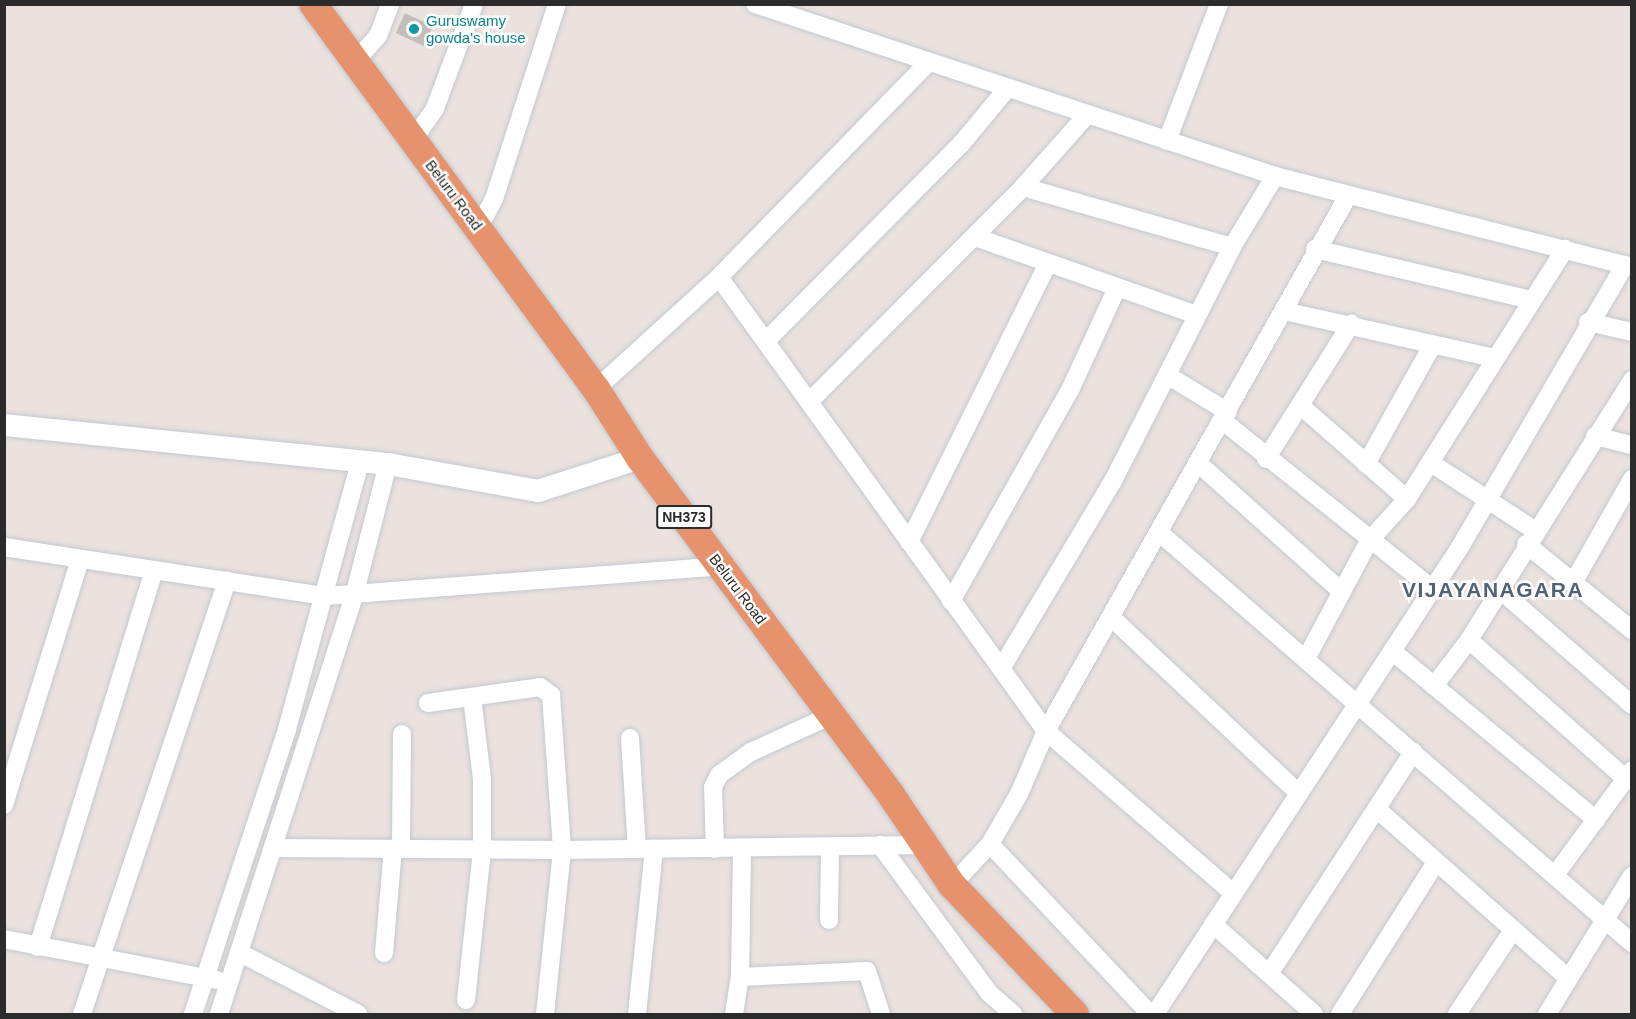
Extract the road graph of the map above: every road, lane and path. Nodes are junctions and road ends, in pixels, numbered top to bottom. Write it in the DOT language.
graph roads {
  1 [pos="313,4"];
  2 [pos="390,4"];
  3 [pos="474,4"];
  4 [pos="557,4"];
  5 [pos="755,4"];
  6 [pos="1219,4"];
  7 [pos="792,11"];
  8 [pos="355,62"];
  9 [pos="927,64"];
  10 [pos="1006,90"];
  11 [pos="1087,115"];
  12 [pos="412,140"];
  13 [pos="1167,141"];
  14 [pos="1275,176"];
  15 [pos="1023,187"];
  16 [pos="1348,196"];
  17 [pos="479,227"];
  18 [pos="975,237"];
  19 [pos="1232,247"];
  20 [pos="1315,249"];
  21 [pos="1565,249"];
  22 [pos="1047,265"];
  23 [pos="1628,266"];
  24 [pos="719,277"];
  25 [pos="1117,288"];
  26 [pos="1531,300"];
  27 [pos="1284,311"];
  28 [pos="1197,315"];
  29 [pos="1588,322"];
  30 [pos="1351,324"];
  31 [pos="1632,332"];
  32 [pos="767,340"];
  33 [pos="1433,344"];
  34 [pos="1494,358"];
  35 [pos="1167,375"];
  36 [pos="1630,385"];
  37 [pos="596,389"];
  38 [pos="811,400"];
  39 [pos="1301,406"];
  40 [pos="1226,416"];
  41 [pos="4,425"];
  42 [pos="1595,436"];
  43 [pos="1632,445"];
  44 [pos="640,458"];
  45 [pos="1266,459"];
  46 [pos="360,463"];
  47 [pos="1431,463"];
  48 [pos="388,464"];
  49 [pos="1199,464"];
  50 [pos="1366,464"];
  51 [pos="1632,478"];
  52 [pos="1407,499"];
  53 [pos="1485,503"];
  54 [pos="1161,534"];
  55 [pos="1530,537"];
  56 [pos="1369,541"];
  57 [pos="909,542"];
  58 [pos="4,547"];
  59 [pos="80,559"];
  60 [pos="720,566"];
  61 [pos="154,570"];
  62 [pos="227,581"];
  63 [pos="1573,582"];
  64 [pos="1433,589"];
  65 [pos="1500,589"];
  66 [pos="1340,590"];
  67 [pos="326,596"];
  68 [pos="354,596"];
  69 [pos="951,601"];
  70 [pos="1112,618"];
  71 [pos="1632,630"];
  72 [pos="1469,640"];
  73 [pos="1392,651"];
  74 [pos="1306,657"];
  75 [pos="1002,667"];
  76 [pos="1434,686"];
  77 [pos="472,698"];
  78 [pos="428,703"];
  79 [pos="1358,705"];
  80 [pos="1632,705"];
  81 [pos="832,715"];
  82 [pos="1046,731"];
  83 [pos="402,734"];
  84 [pos="630,738"];
  85 [pos="1413,752"];
  86 [pos="1629,774"];
  87 [pos="1297,792"];
  88 [pos="4,805"];
  89 [pos="1378,810"];
  90 [pos="1596,820"];
  91 [pos="990,844"];
  92 [pos="880,845"];
  93 [pos="925,845"];
  94 [pos="830,847"];
  95 [pos="273,848"];
  96 [pos="397,849"];
  97 [pos="646,849"];
  98 [pos="715,849"];
  99 [pos="742,849"];
  100 [pos="482,850"];
  101 [pos="562,850"];
  102 [pos="1436,861"];
  103 [pos="1555,875"];
  104 [pos="1632,876"];
  105 [pos="952,885"];
  106 [pos="1233,893"];
  107 [pos="1604,918"];
  108 [pos="829,920"];
  109 [pos="1213,924"];
  110 [pos="1513,930"];
  111 [pos="4,939"];
  112 [pos="1632,943"];
  113 [pos="38,946"];
  114 [pos="384,953"];
  115 [pos="242,954"];
  116 [pos="100,960"];
  117 [pos="1269,974"];
  118 [pos="740,977"];
  119 [pos="1568,978"];
  120 [pos="205,980"];
  121 [pos="231,981"];
  122 [pos="466,1000"];
  123 [pos="82,1014"];
  124 [pos="193,1014"];
  125 [pos="219,1014"];
  126 [pos="358,1014"];
  127 [pos="545,1014"];
  128 [pos="637,1014"];
  129 [pos="734,1014"];
  130 [pos="881,1014"];
  131 [pos="1013,1014"];
  132 [pos="1075,1014"];
  133 [pos="1150,1014"];
  134 [pos="1155,1014"];
  135 [pos="1314,1014"];
  136 [pos="1340,1014"];
  137 [pos="1457,1014"];
  138 [pos="1546,1014"];
  1 -- 8 [label="highway, Beluru Road / NH373"];
  2 -- 8 [label="street"];
  3 -- 12 [label="street"];
  4 -- 17 [label="street"];
  5 -- 7 [label="street"];
  6 -- 13 [label="street"];
  7 -- 9 [label="street"];
  8 -- 12 [label="highway, Beluru Road / NH373"];
  9 -- 10 [label="street"];
  9 -- 24 [label="street"];
  10 -- 11 [label="street"];
  10 -- 32 [label="street"];
  11 -- 13 [label="street"];
  11 -- 15 [label="street"];
  12 -- 17 [label="highway, Beluru Road / NH373"];
  13 -- 14 [label="street"];
  14 -- 16 [label="street"];
  14 -- 19 [label="street"];
  15 -- 18 [label="street"];
  15 -- 19 [label="street"];
  16 -- 20 [label="street"];
  16 -- 21 [label="street"];
  17 -- 37 [label="highway, Beluru Road / NH373"];
  18 -- 22 [label="street"];
  18 -- 38 [label="street"];
  19 -- 28 [label="street"];
  20 -- 26 [label="street"];
  20 -- 27 [label="street"];
  21 -- 23 [label="street"];
  21 -- 26 [label="street"];
  22 -- 25 [label="street"];
  22 -- 57 [label="street"];
  23 -- 29 [label="street"];
  24 -- 32 [label="street"];
  24 -- 37 [label="street"];
  25 -- 28 [label="street"];
  25 -- 69 [label="street"];
  26 -- 34 [label="street"];
  27 -- 30 [label="street"];
  27 -- 40 [label="street"];
  28 -- 35 [label="street"];
  29 -- 31 [label="street"];
  29 -- 53 [label="street"];
  30 -- 33 [label="street"];
  30 -- 39 [label="street"];
  32 -- 38 [label="street"];
  33 -- 34 [label="street"];
  33 -- 50 [label="street"];
  34 -- 47 [label="street"];
  35 -- 40 [label="street"];
  35 -- 75 [label="street"];
  36 -- 42 [label="street"];
  37 -- 44 [label="highway, Beluru Road / NH373"];
  38 -- 57 [label="street"];
  39 -- 45 [label="street"];
  39 -- 50 [label="street"];
  40 -- 45 [label="street"];
  40 -- 49 [label="street"];
  41 -- 46 [label="street"];
  42 -- 43 [label="street"];
  42 -- 55 [label="street"];
  44 -- 48 [label="street"];
  44 -- 60 [label="highway, Beluru Road / NH373"];
  45 -- 56 [label="street"];
  46 -- 48 [label="street"];
  46 -- 67 [label="street"];
  47 -- 52 [label="street"];
  47 -- 53 [label="street"];
  48 -- 68 [label="street"];
  49 -- 54 [label="street"];
  49 -- 66 [label="street"];
  50 -- 52 [label="street"];
  51 -- 63 [label="street"];
  52 -- 56 [label="street"];
  53 -- 55 [label="street"];
  53 -- 64 [label="street"];
  54 -- 70 [label="street"];
  54 -- 74 [label="street"];
  55 -- 63 [label="street"];
  55 -- 65 [label="street"];
  56 -- 64 [label="street"];
  56 -- 66 [label="street"];
  57 -- 69 [label="street"];
  58 -- 59 [label="street"];
  59 -- 61 [label="street"];
  59 -- 88 [label="street"];
  60 -- 68 [label="street"];
  60 -- 81 [label="highway, Beluru Road / NH373"];
  61 -- 62 [label="street"];
  61 -- 113 [label="street"];
  62 -- 67 [label="street"];
  62 -- 116 [label="street"];
  63 -- 71 [label="street"];
  64 -- 73 [label="street"];
  65 -- 72 [label="street"];
  65 -- 80 [label="street"];
  66 -- 74 [label="street"];
  67 -- 68 [label="street"];
  67 -- 120 [label="street"];
  68 -- 95 [label="street"];
  69 -- 75 [label="street"];
  70 -- 82 [label="street"];
  70 -- 87 [label="street"];
  72 -- 76 [label="street"];
  72 -- 86 [label="street"];
  73 -- 76 [label="street"];
  73 -- 79 [label="street"];
  74 -- 79 [label="street"];
  75 -- 82 [label="street"];
  76 -- 90 [label="street"];
  77 -- 78 [label="street"];
  77 -- 100 [label="street"];
  77 -- 101 [label="street"];
  79 -- 85 [label="street"];
  79 -- 87 [label="street"];
  81 -- 93 [label="highway, Beluru Road / NH373"];
  81 -- 98 [label="street"];
  82 -- 91 [label="street"];
  82 -- 106 [label="street"];
  83 -- 96 [label="street"];
  84 -- 97 [label="street"];
  85 -- 89 [label="street"];
  85 -- 103 [label="street"];
  86 -- 90 [label="street"];
  87 -- 106 [label="street"];
  89 -- 102 [label="street"];
  89 -- 117 [label="street"];
  90 -- 103 [label="street"];
  91 -- 105 [label="street"];
  91 -- 133 [label="street"];
  92 -- 93 [label="street"];
  92 -- 94 [label="street"];
  92 -- 131 [label="street"];
  93 -- 105 [label="highway, Beluru Road / NH373"];
  94 -- 99 [label="street"];
  94 -- 108 [label="street"];
  95 -- 96 [label="street"];
  95 -- 115 [label="street"];
  96 -- 100 [label="street"];
  96 -- 114 [label="street"];
  97 -- 98 [label="street"];
  97 -- 101 [label="street"];
  97 -- 128 [label="street"];
  98 -- 99 [label="street"];
  99 -- 118 [label="street"];
  100 -- 101 [label="street"];
  100 -- 122 [label="street"];
  101 -- 127 [label="street"];
  102 -- 110 [label="street"];
  102 -- 136 [label="street"];
  103 -- 107 [label="street"];
  104 -- 107 [label="street"];
  105 -- 132 [label="highway, Beluru Road / NH373"];
  106 -- 109 [label="street"];
  107 -- 112 [label="street"];
  107 -- 119 [label="street"];
  109 -- 117 [label="street"];
  109 -- 134 [label="street"];
  110 -- 119 [label="street"];
  110 -- 137 [label="street"];
  111 -- 113 [label="street"];
  113 -- 116 [label="street"];
  115 -- 121 [label="street"];
  115 -- 126 [label="street"];
  116 -- 120 [label="street"];
  116 -- 123 [label="street"];
  117 -- 135 [label="street"];
  118 -- 129 [label="street"];
  118 -- 130 [label="street"];
  119 -- 138 [label="street"];
  120 -- 121 [label="street"];
  120 -- 124 [label="street"];
  121 -- 125 [label="street"];
}
